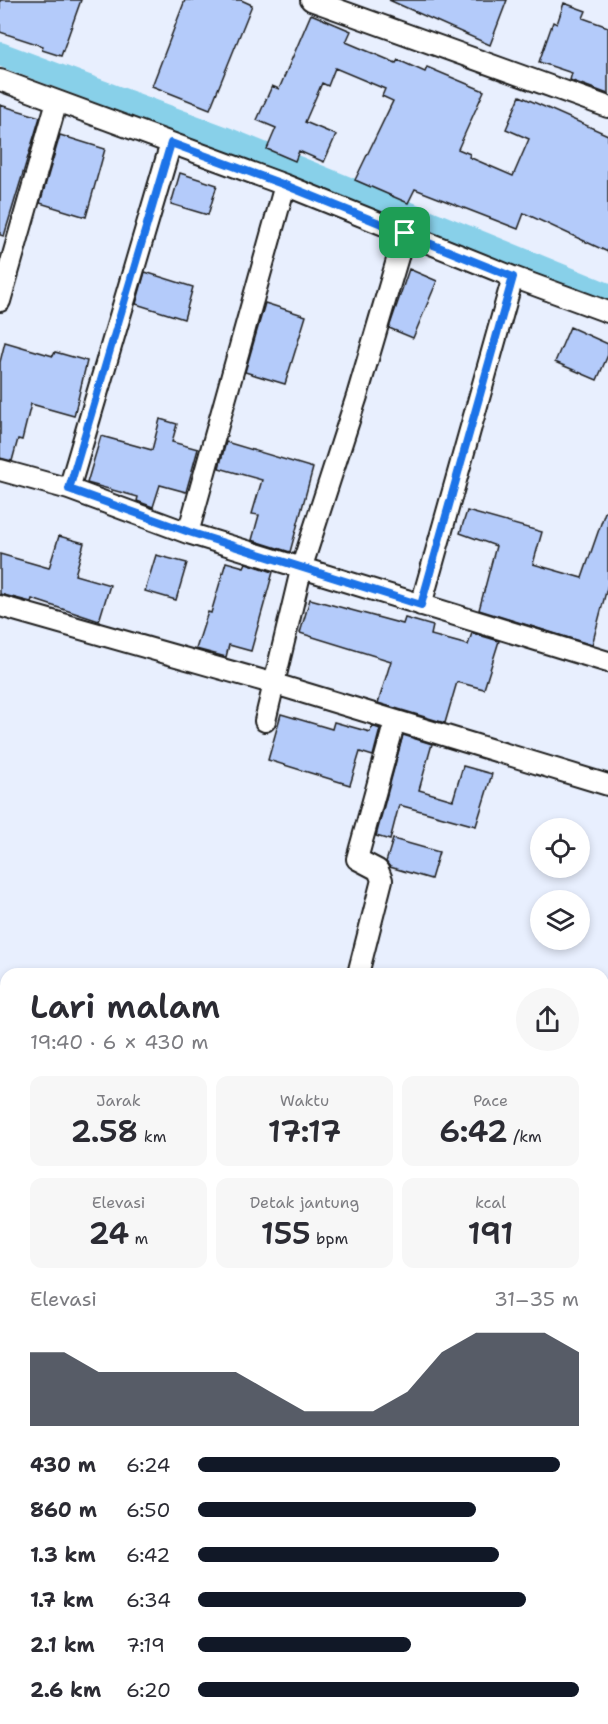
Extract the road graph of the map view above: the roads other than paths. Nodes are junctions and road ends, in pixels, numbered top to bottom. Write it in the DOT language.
graph roads {
  1 [pos="319,1"];
  2 [pos="0,80"];
  3 [pos="57,101"];
  4 [pos="608,107"];
  5 [pos="171,143"];
  6 [pos="285,185"];
  7 [pos="405,233"];
  8 [pos="513,277"];
  9 [pos="0,301"];
  10 [pos="608,312"];
  11 [pos="0,470"];
  12 [pos="69,489"];
  13 [pos="189,532"];
  14 [pos="302,566"];
  15 [pos="421,605"];
  16 [pos="0,606"];
  17 [pos="608,662"];
  18 [pos="275,684"];
  19 [pos="265,721"];
  20 [pos="395,722"];
  21 [pos="608,785"];
  22 [pos="360,968"];
  1 -- 4 [label="street"];
  2 -- 3 [label="street"];
  3 -- 5 [label="street"];
  3 -- 9 [label="street"];
  5 -- 6 [label="street"];
  5 -- 12 [label="street"];
  6 -- 7 [label="street"];
  6 -- 13 [label="street"];
  7 -- 8 [label="street"];
  7 -- 14 [label="street"];
  8 -- 10 [label="street"];
  8 -- 15 [label="street"];
  11 -- 12 [label="street"];
  12 -- 13 [label="street"];
  13 -- 14 [label="street"];
  14 -- 15 [label="street"];
  14 -- 18 [label="street"];
  15 -- 17 [label="street"];
  16 -- 18 [label="street"];
  18 -- 19 [label="street"];
  18 -- 20 [label="street"];
  20 -- 21 [label="street"];
  20 -- 22 [label="street"];
}
